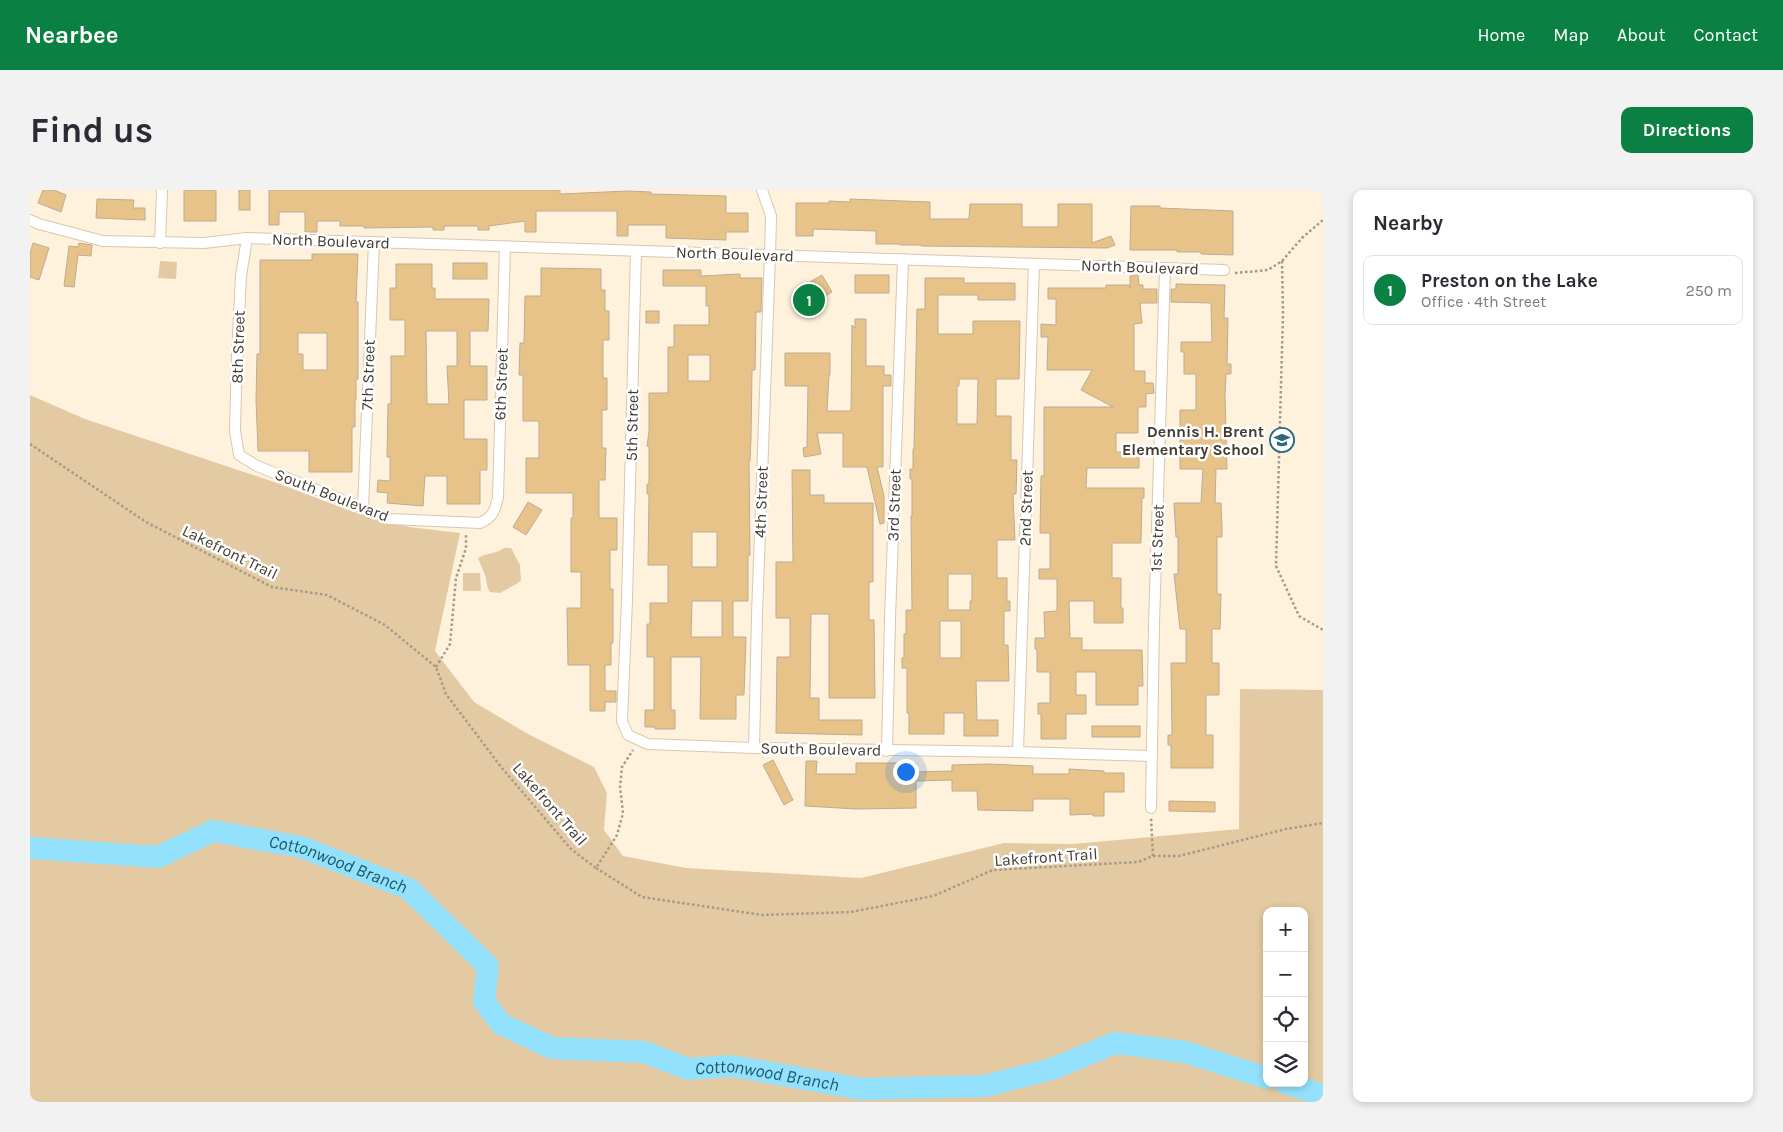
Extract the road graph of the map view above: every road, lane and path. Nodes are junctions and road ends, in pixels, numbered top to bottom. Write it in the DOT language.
graph roads {
  1 [pos="162,190"];
  2 [pos="762,190"];
  3 [pos="30,220"];
  4 [pos="1323,220"];
  5 [pos="247,238"];
  6 [pos="374,242"];
  7 [pos="160,243"];
  8 [pos="505,247"];
  9 [pos="636,251"];
  10 [pos="770,255"];
  11 [pos="903,259"];
  12 [pos="1282,261"];
  13 [pos="1034,264"];
  14 [pos="1165,268"];
  15 [pos="1224,270"];
  16 [pos="30,444"];
  17 [pos="239,455"];
  18 [pos="363,508"];
  19 [pos="488,519"];
  20 [pos="465,522"];
  21 [pos="1323,630"];
  22 [pos="436,667"];
  23 [pos="638,740"];
  24 [pos="754,748"];
  25 [pos="887,751"];
  26 [pos="1018,752"];
  27 [pos="1152,756"];
  28 [pos="1151,808"];
  29 [pos="1323,824"];
  30 [pos="1153,856"];
  31 [pos="596,868"];
  1 -- 7 [label="street"];
  2 -- 10 [label="street, 4th Street"];
  3 -- 7 [label="street, North Boulevard"];
  4 -- 12 [label="path"];
  5 -- 6 [label="street, North Boulevard"];
  5 -- 7 [label="street, North Boulevard"];
  5 -- 17 [label="street, 8th Street"];
  6 -- 8 [label="street, North Boulevard"];
  6 -- 18 [label="street, 7th Street"];
  8 -- 9 [label="street, North Boulevard"];
  8 -- 19 [label="street, 6th Street"];
  9 -- 10 [label="street, North Boulevard"];
  9 -- 23 [label="street, 5th Street"];
  10 -- 11 [label="street, North Boulevard"];
  10 -- 24 [label="street, 4th Street"];
  11 -- 13 [label="street, North Boulevard"];
  11 -- 25 [label="street, 3rd Street"];
  12 -- 15 [label="path"];
  12 -- 21 [label="path"];
  13 -- 14 [label="street, North Boulevard"];
  13 -- 26 [label="street, 2nd Street"];
  14 -- 15 [label="street, North Boulevard"];
  14 -- 27 [label="street, 1st Street"];
  16 -- 22 [label="path, Lakefront Trail"];
  17 -- 18 [label="street, South Boulevard"];
  18 -- 20 [label="street, South Boulevard"];
  19 -- 20 [label="street, South Boulevard"];
  20 -- 22 [label="path"];
  22 -- 31 [label="path, Lakefront Trail"];
  23 -- 24 [label="street, South Boulevard"];
  23 -- 31 [label="path, Lakefront Trail"];
  24 -- 25 [label="street, South Boulevard"];
  25 -- 26 [label="street, South Boulevard"];
  26 -- 27 [label="street, South Boulevard"];
  27 -- 28 [label="street, 1st Street"];
  28 -- 30 [label="path"];
  29 -- 30 [label="path, Lakefront Trail"];
  30 -- 31 [label="path, Lakefront Trail"];
}
